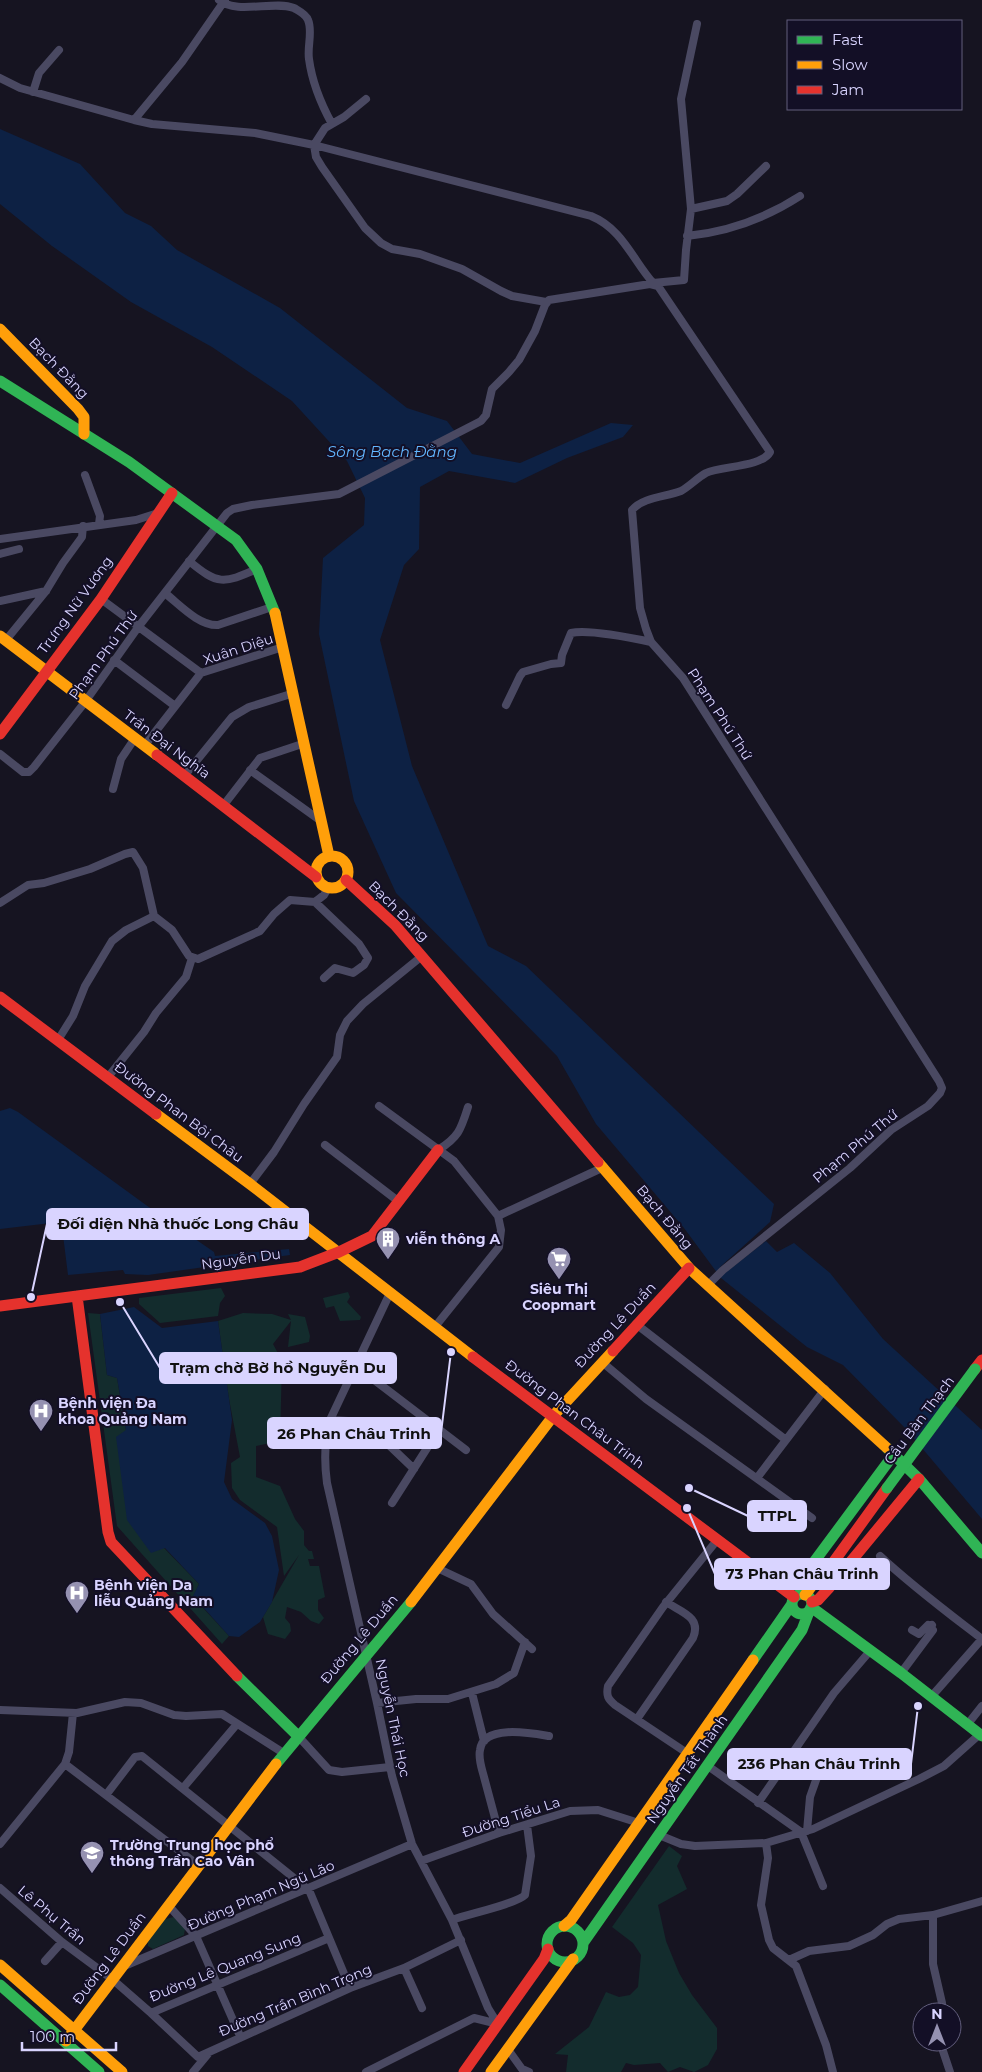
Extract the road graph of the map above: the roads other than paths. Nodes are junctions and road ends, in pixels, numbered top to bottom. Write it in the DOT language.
graph roads {
  1 [pos="222,1"];
  2 [pos="697,24"];
  3 [pos="58,50"];
  4 [pos="0,78"];
  5 [pos="33,92"];
  6 [pos="366,99"];
  7 [pos="134,120"];
  8 [pos="332,124"];
  9 [pos="314,145"];
  10 [pos="766,166"];
  11 [pos="800,196"];
  12 [pos="691,209"];
  13 [pos="688,236"];
  14 [pos="654,283"];
  15 [pos="546,302"];
  16 [pos="0,329"];
  17 [pos="0,381"];
  18 [pos="84,434"];
  19 [pos="84,475"];
  20 [pos="172,493"];
  21 [pos="160,513"];
  22 [pos="99,524"];
  23 [pos="217,525"];
  24 [pos="83,526"];
  25 [pos="0,539"];
  26 [pos="19,549"];
  27 [pos="0,554"];
  28 [pos="189,561"];
  29 [pos="257,569"];
  30 [pos="46,591"];
  31 [pos="166,594"];
  32 [pos="101,599"];
  33 [pos="0,601"];
  34 [pos="272,607"];
  35 [pos="139,626"];
  36 [pos="3,638"];
  37 [pos="651,642"];
  38 [pos="284,647"];
  39 [pos="114,660"];
  40 [pos="46,671"];
  41 [pos="201,673"];
  42 [pos="294,693"];
  43 [pos="85,702"];
  44 [pos="506,705"];
  45 [pos="175,706"];
  46 [pos="0,734"];
  47 [pos="135,738"];
  48 [pos="304,743"];
  49 [pos="145,745"];
  50 [pos="0,754"];
  51 [pos="250,770"];
  52 [pos="185,775"];
  53 [pos="113,789"];
  54 [pos="223,806"];
  55 [pos="321,821"];
  56 [pos="329,856"];
  57 [pos="316,876"];
  58 [pos="346,880"];
  59 [pos="328,888"];
  60 [pos="315,902"];
  61 [pos="0,903"];
  62 [pos="154,916"];
  63 [pos="422,956"];
  64 [pos="192,958"];
  65 [pos="324,978"];
  66 [pos="0,997"];
  67 [pos="58,1040"];
  68 [pos="108,1077"];
  69 [pos="379,1106"];
  70 [pos="468,1106"];
  71 [pos="325,1145"];
  72 [pos="438,1150"];
  73 [pos="604,1167"];
  74 [pos="250,1184"];
  75 [pos="398,1201"];
  76 [pos="498,1216"];
  77 [pos="339,1252"];
  78 [pos="689,1268"];
  79 [pos="712,1281"];
  80 [pos="390,1294"];
  81 [pos="77,1296"];
  82 [pos="0,1306"];
  83 [pos="636,1324"];
  84 [pos="434,1328"];
  85 [pos="602,1362"];
  86 [pos="979,1365"];
  87 [pos="356,1366"];
  88 [pos="825,1389"];
  89 [pos="554,1416"];
  90 [pos="330,1420"];
  91 [pos="438,1430"];
  92 [pos="786,1440"];
  93 [pos="466,1450"];
  94 [pos="894,1454"];
  95 [pos="414,1469"];
  96 [pos="757,1478"];
  97 [pos="918,1479"];
  98 [pos="392,1503"];
  99 [pos="812,1518"];
  100 [pos="718,1539"];
  101 [pos="982,1553"];
  102 [pos="880,1556"];
  103 [pos="437,1568"];
  104 [pos="804,1601"];
  105 [pos="666,1602"];
  106 [pos="912,1630"];
  107 [pos="982,1639"];
  108 [pos="525,1642"];
  109 [pos="532,1649"];
  110 [pos="870,1651"];
  111 [pos="366,1655"];
  112 [pos="901,1673"];
  113 [pos="472,1693"];
  114 [pos="931,1697"];
  115 [pos="377,1703"];
  116 [pos="982,1706"];
  117 [pos="0,1710"];
  118 [pos="73,1713"];
  119 [pos="637,1720"];
  120 [pos="237,1724"];
  121 [pos="967,1725"];
  122 [pos="981,1735"];
  123 [pos="298,1736"];
  124 [pos="548,1736"];
  125 [pos="484,1741"];
  126 [pos="826,1752"];
  127 [pos="688,1753"];
  128 [pos="285,1754"];
  129 [pos="65,1764"];
  130 [pos="708,1766"];
  131 [pos="390,1767"];
  132 [pos="183,1788"];
  133 [pos="106,1795"];
  134 [pos="758,1803"];
  135 [pos="639,1823"];
  136 [pos="527,1824"];
  137 [pos="230,1825"];
  138 [pos="804,1831"];
  139 [pos="499,1833"];
  140 [pos="659,1835"];
  141 [pos="766,1843"];
  142 [pos="0,1844"];
  143 [pos="412,1844"];
  144 [pos="421,1861"];
  145 [pos="198,1865"];
  146 [pos="823,1886"];
  147 [pos="0,1888"];
  148 [pos="309,1890"];
  149 [pos="982,1901"];
  150 [pos="168,1905"];
  151 [pos="933,1915"];
  152 [pos="452,1920"];
  153 [pos="564,1926"];
  154 [pos="196,1936"];
  155 [pos="329,1938"];
  156 [pos="461,1940"];
  157 [pos="62,1942"];
  158 [pos="583,1944"];
  159 [pos="548,1949"];
  160 [pos="573,1960"];
  161 [pos="789,1960"];
  162 [pos="45,1961"];
  163 [pos="0,1964"];
  164 [pos="120,1968"];
  165 [pos="404,1968"];
  166 [pos="112,1979"];
  167 [pos="218,1984"];
  168 [pos="0,1985"];
  169 [pos="350,1988"];
  170 [pos="942,2002"];
  171 [pos="422,2008"];
  172 [pos="151,2013"];
  173 [pos="498,2024"];
  174 [pos="75,2029"];
  175 [pos="240,2036"];
  176 [pos="66,2041"];
  177 [pos="507,2048"];
  178 [pos="209,2052"];
  179 [pos="943,2052"];
  180 [pos="524,2071"];
  181 [pos="99,2072"];
  182 [pos="122,2072"];
  183 [pos="193,2072"];
  184 [pos="366,2072"];
  185 [pos="464,2072"];
  186 [pos="491,2072"];
  187 [pos="833,2072"];
  188 [pos="950,2072"];
  1 -- 7 [label="street"];
  1 -- 8 [label="street"];
  2 -- 12 [label="street"];
  3 -- 5 [label="street"];
  4 -- 5 [label="street"];
  5 -- 7 [label="street"];
  6 -- 8 [label="street"];
  7 -- 9 [label="street"];
  8 -- 9 [label="street"];
  9 -- 14 [label="street"];
  9 -- 15 [label="street"];
  10 -- 12 [label="street"];
  11 -- 13 [label="street"];
  12 -- 13 [label="street"];
  13 -- 14 [label="street"];
  14 -- 15 [label="street"];
  14 -- 37 [label="street, Phạm Phú Thứ"];
  15 -- 23 [label="street"];
  16 -- 18 [label="street, Bạch Đằng"];
  17 -- 18 [label="street"];
  18 -- 20 [label="street"];
  19 -- 22 [label="street"];
  20 -- 21 [label="street, Trưng Nữ Vương"];
  20 -- 23 [label="street"];
  21 -- 22 [label="street"];
  21 -- 32 [label="street, Trưng Nữ Vương"];
  22 -- 24 [label="street"];
  23 -- 28 [label="street, Phạm Phú Thứ"];
  23 -- 29 [label="street"];
  24 -- 25 [label="street"];
  24 -- 30 [label="street"];
  26 -- 27 [label="street"];
  28 -- 29 [label="street"];
  28 -- 31 [label="street, Phạm Phú Thứ"];
  29 -- 34 [label="street"];
  30 -- 33 [label="street"];
  30 -- 36 [label="street"];
  31 -- 34 [label="street"];
  31 -- 35 [label="street, Phạm Phú Thứ"];
  32 -- 35 [label="street"];
  32 -- 40 [label="street, Trưng Nữ Vương"];
  34 -- 38 [label="street"];
  35 -- 39 [label="street, Phạm Phú Thứ"];
  35 -- 41 [label="street"];
  36 -- 40 [label="street, Trần Đại Nghĩa"];
  37 -- 44 [label="street"];
  37 -- 79 [label="street, Phạm Phú Thứ"];
  38 -- 41 [label="street, Xuân Diệu"];
  38 -- 42 [label="street"];
  39 -- 43 [label="street, Phạm Phú Thứ"];
  39 -- 45 [label="street"];
  40 -- 43 [label="street, Trần Đại Nghĩa"];
  40 -- 46 [label="street, Trưng Nữ Vương"];
  41 -- 45 [label="street, Xuân Diệu"];
  42 -- 48 [label="street"];
  42 -- 52 [label="street"];
  43 -- 47 [label="street, Trần Đại Nghĩa"];
  43 -- 50 [label="street, Phạm Phú Thứ"];
  45 -- 49 [label="street, Xuân Diệu"];
  47 -- 49 [label="street, Trần Đại Nghĩa"];
  47 -- 53 [label="street"];
  48 -- 51 [label="street"];
  48 -- 55 [label="street"];
  49 -- 52 [label="street, Trần Đại Nghĩa"];
  51 -- 54 [label="street"];
  51 -- 55 [label="street"];
  52 -- 54 [label="street, Trần Đại Nghĩa"];
  54 -- 57 [label="street, Trần Đại Nghĩa"];
  55 -- 56 [label="street"];
  56 -- 57 [label="street"];
  56 -- 58 [label="street"];
  57 -- 59 [label="street"];
  58 -- 59 [label="street"];
  58 -- 63 [label="street, Bạch Đằng"];
  59 -- 60 [label="street"];
  60 -- 64 [label="street"];
  60 -- 65 [label="street"];
  61 -- 62 [label="street"];
  62 -- 64 [label="street"];
  62 -- 67 [label="street"];
  63 -- 73 [label="street, Bạch Đằng"];
  63 -- 74 [label="street"];
  64 -- 68 [label="street"];
  66 -- 67 [label="street, Đường Phan Bội Châu"];
  67 -- 68 [label="street, Đường Phan Bội Châu"];
  68 -- 74 [label="street, Đường Phan Bội Châu"];
  69 -- 72 [label="street"];
  70 -- 72 [label="street"];
  71 -- 75 [label="street"];
  72 -- 75 [label="street, Nguyễn Du"];
  72 -- 76 [label="street"];
  73 -- 76 [label="street"];
  73 -- 78 [label="street, Bạch Đằng"];
  74 -- 77 [label="street, Đường Phan Bội Châu"];
  75 -- 77 [label="street, Nguyễn Du"];
  76 -- 84 [label="street"];
  77 -- 80 [label="street, Đường Phan Châu Trinh"];
  77 -- 81 [label="street, Nguyễn Du"];
  78 -- 79 [label="street, Bạch Đằng"];
  78 -- 83 [label="street, Đường Lê Duẩn"];
  79 -- 88 [label="street, Bạch Đằng"];
  80 -- 84 [label="street, Đường Phan Châu Trinh"];
  80 -- 87 [label="street, Nguyễn Thái Học"];
  81 -- 82 [label="street, Nguyễn Du"];
  81 -- 123 [label="street"];
  83 -- 85 [label="street, Đường Lê Duẩn"];
  83 -- 92 [label="street"];
  84 -- 89 [label="street, Đường Phan Châu Trinh"];
  85 -- 89 [label="street, Đường Lê Duẩn"];
  85 -- 96 [label="street"];
  86 -- 104 [label="street, Cầu Bàn Thạch, bridge"];
  87 -- 90 [label="street, Nguyễn Thái Học"];
  87 -- 91 [label="street"];
  88 -- 92 [label="street"];
  88 -- 94 [label="street, Bạch Đằng"];
  89 -- 100 [label="street, Đường Phan Châu Trinh"];
  89 -- 103 [label="street, Đường Lê Duẩn"];
  90 -- 95 [label="street"];
  90 -- 111 [label="street, Nguyễn Thái Học"];
  91 -- 93 [label="street"];
  91 -- 95 [label="street"];
  92 -- 96 [label="street"];
  94 -- 97 [label="street, Bạch Đằng"];
  94 -- 104 [label="street"];
  95 -- 98 [label="street"];
  96 -- 99 [label="street"];
  97 -- 101 [label="street, Bạch Đằng"];
  97 -- 104 [label="street"];
  100 -- 104 [label="street, Đường Phan Châu Trinh"];
  100 -- 105 [label="street"];
  102 -- 107 [label="street"];
  103 -- 108 [label="street"];
  103 -- 111 [label="street, Đường Lê Duẩn"];
  104 -- 110 [label="street, Đường Phan Châu Trinh"];
  104 -- 127 [label="street, Nguyễn Tất Thành"];
  104 -- 130 [label="street, Nguyễn Tất Thành"];
  105 -- 119 [label="street"];
  105 -- 119 [label="street"];
  106 -- 112 [label="street"];
  107 -- 114 [label="street"];
  108 -- 109 [label="street"];
  108 -- 113 [label="street"];
  110 -- 112 [label="street, Đường Phan Châu Trinh"];
  110 -- 134 [label="street"];
  111 -- 115 [label="street, Nguyễn Thái Học"];
  111 -- 123 [label="street, Đường Lê Duẩn"];
  112 -- 114 [label="street, Đường Phan Châu Trinh"];
  113 -- 115 [label="street"];
  113 -- 125 [label="street"];
  114 -- 121 [label="street, Đường Phan Châu Trinh"];
  115 -- 131 [label="street, Nguyễn Thái Học"];
  116 -- 121 [label="street"];
  117 -- 118 [label="street"];
  118 -- 120 [label="street"];
  118 -- 129 [label="street"];
  119 -- 127 [label="street"];
  120 -- 128 [label="street"];
  120 -- 132 [label="street"];
  121 -- 122 [label="street, Đường Phan Châu Trinh"];
  122 -- 138 [label="street"];
  123 -- 128 [label="street, Đường Lê Duẩn"];
  123 -- 131 [label="street"];
  124 -- 125 [label="street"];
  125 -- 139 [label="street"];
  126 -- 138 [label="street"];
  127 -- 135 [label="street, Nguyễn Tất Thành"];
  128 -- 137 [label="street, Đường Lê Duẩn"];
  129 -- 133 [label="street"];
  129 -- 142 [label="street"];
  130 -- 134 [label="street"];
  130 -- 140 [label="street, Nguyễn Tất Thành"];
  131 -- 143 [label="street, Nguyễn Thái Học"];
  132 -- 133 [label="street"];
  132 -- 137 [label="street"];
  133 -- 145 [label="street"];
  134 -- 138 [label="street"];
  135 -- 136 [label="street, Đường Tiểu La"];
  135 -- 153 [label="street, Nguyễn Tất Thành"];
  136 -- 139 [label="street, Đường Tiểu La"];
  136 -- 152 [label="street"];
  137 -- 145 [label="street, Đường Lê Duẩn"];
  137 -- 148 [label="street"];
  138 -- 141 [label="street"];
  138 -- 146 [label="street"];
  139 -- 144 [label="street, Đường Tiểu La"];
  140 -- 141 [label="street"];
  140 -- 158 [label="street, Nguyễn Tất Thành"];
  141 -- 161 [label="street"];
  143 -- 144 [label="street, Nguyễn Thái Học"];
  143 -- 148 [label="street, Đường Phạm Ngũ Lão"];
  144 -- 152 [label="street, Nguyễn Thái Học"];
  145 -- 150 [label="street, Đường Lê Duẩn"];
  147 -- 157 [label="street, Lê Phụ Trần"];
  148 -- 154 [label="street, Đường Phạm Ngũ Lão"];
  148 -- 155 [label="street"];
  149 -- 151 [label="street"];
  150 -- 154 [label="street"];
  150 -- 164 [label="street, Đường Lê Duẩn"];
  151 -- 161 [label="street"];
  151 -- 170 [label="street"];
  152 -- 156 [label="street, Nguyễn Thái Học"];
  153 -- 158 [label="street"];
  153 -- 159 [label="street"];
  154 -- 164 [label="street, Đường Phạm Ngũ Lão"];
  154 -- 167 [label="street"];
  155 -- 167 [label="street, Đường Lê Quang Sung"];
  155 -- 169 [label="street"];
  156 -- 165 [label="street, Đường Trần Bình Trọng"];
  156 -- 173 [label="street, Nguyễn Thái Học"];
  157 -- 162 [label="street"];
  157 -- 166 [label="street, Lê Phụ Trần"];
  158 -- 160 [label="street"];
  159 -- 160 [label="street"];
  159 -- 173 [label="street"];
  160 -- 177 [label="street"];
  161 -- 187 [label="street"];
  163 -- 174 [label="street"];
  164 -- 166 [label="street, Đường Lê Duẩn"];
  165 -- 169 [label="street, Đường Trần Bình Trọng"];
  165 -- 171 [label="street"];
  166 -- 172 [label="street, Đường Lê Quang Sung"];
  166 -- 174 [label="street, Đường Lê Duẩn"];
  167 -- 172 [label="street, Đường Lê Quang Sung"];
  167 -- 175 [label="street"];
  168 -- 176 [label="street"];
  169 -- 175 [label="street, Đường Trần Bình Trọng"];
  172 -- 178 [label="street, Đường Trần Bình Trọng"];
  173 -- 184 [label="street"];
  173 -- 185 [label="street"];
  174 -- 176 [label="street, Đường Lê Duẩn"];
  174 -- 182 [label="street"];
  175 -- 178 [label="street, Đường Trần Bình Trọng"];
  176 -- 181 [label="street"];
  177 -- 180 [label="street"];
  177 -- 186 [label="street"];
  178 -- 183 [label="street"];
  179 -- 188 [label="street"];
}
